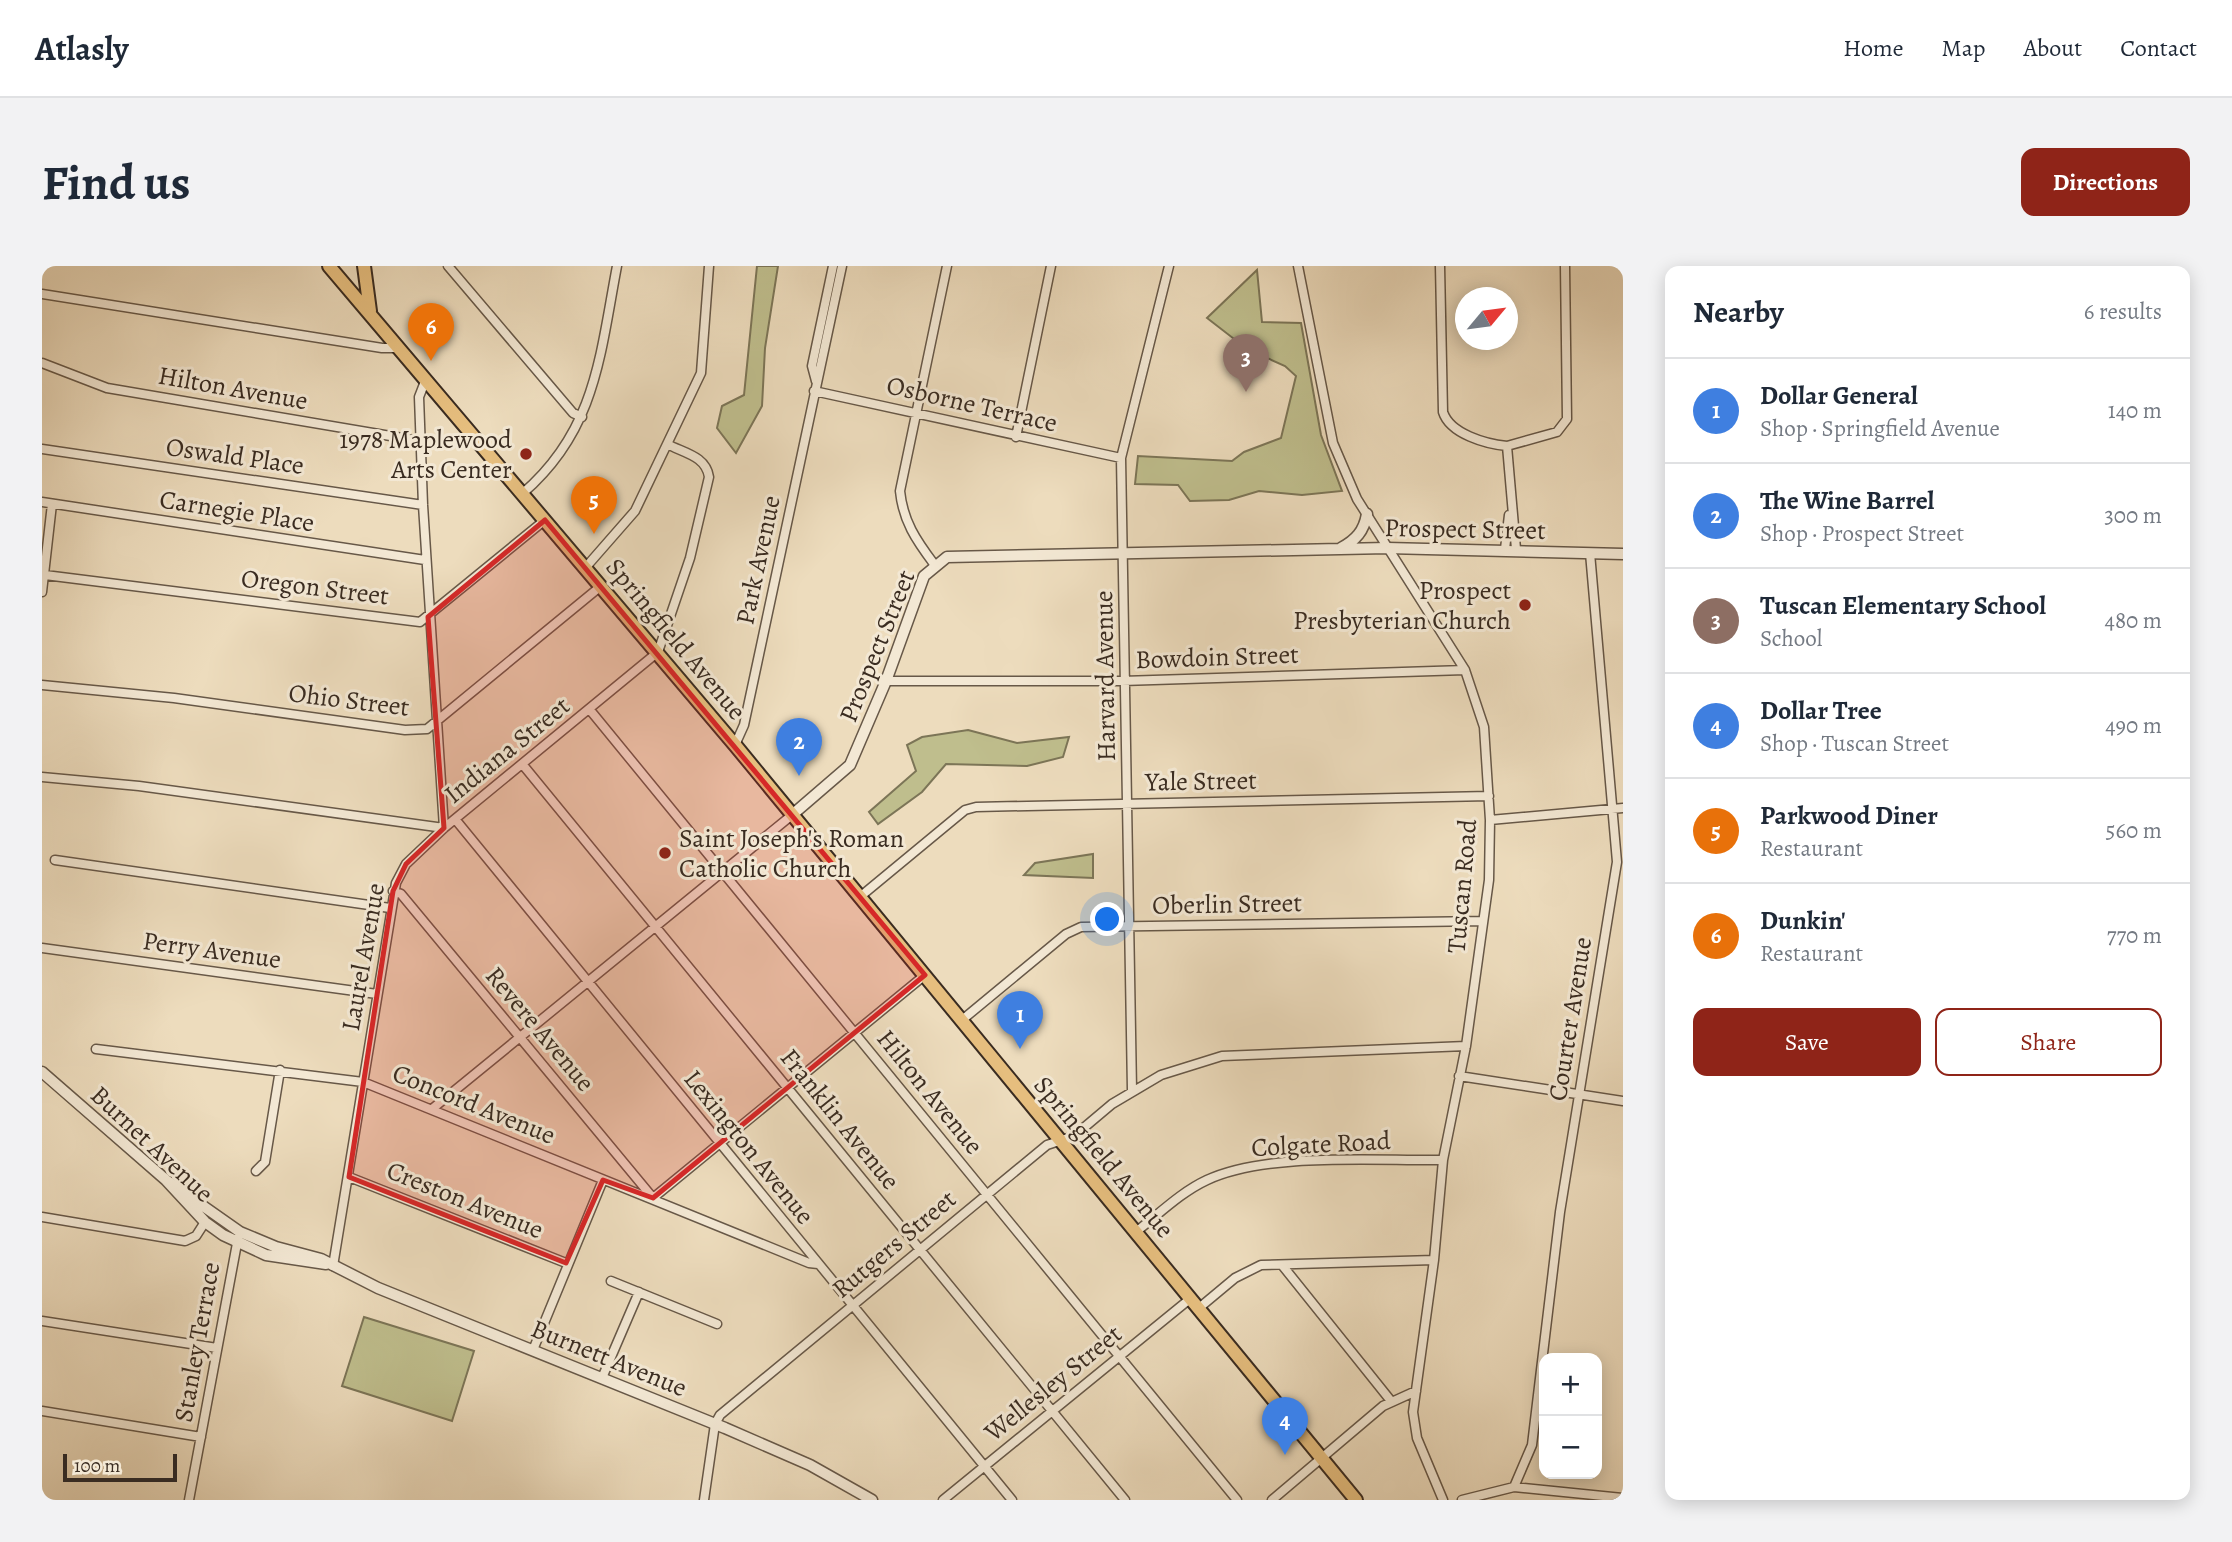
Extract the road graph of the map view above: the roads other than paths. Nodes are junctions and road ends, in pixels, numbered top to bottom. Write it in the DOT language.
graph roads {
  1 [pos="330,266"];
  2 [pos="364,266"];
  3 [pos="448,266"];
  4 [pos="617,266"];
  5 [pos="709,266"];
  6 [pos="833,266"];
  7 [pos="842,266"];
  8 [pos="947,266"];
  9 [pos="1051,266"];
  10 [pos="1169,266"];
  11 [pos="1298,266"];
  12 [pos="1440,266"];
  13 [pos="1565,266"];
  14 [pos="42,294"];
  15 [pos="371,312"];
  16 [pos="401,348"];
  17 [pos="42,363"];
  18 [pos="426,379"];
  19 [pos="815,386"];
  20 [pos="918,413"];
  21 [pos="582,417"];
  22 [pos="1016,437"];
  23 [pos="420,441"];
  24 [pos="667,444"];
  25 [pos="1507,446"];
  26 [pos="42,449"];
  27 [pos="1121,458"];
  28 [pos="523,494"];
  29 [pos="42,502"];
  30 [pos="52,504"];
  31 [pos="422,505"];
  32 [pos="1367,514"];
  33 [pos="545,520"];
  34 [pos="1387,548"];
  35 [pos="1339,549"];
  36 [pos="1510,549"];
  37 [pos="1590,553"];
  38 [pos="1123,554"];
  39 [pos="1623,554"];
  40 [pos="43,559"];
  41 [pos="425,560"];
  42 [pos="934,564"];
  43 [pos="586,567"];
  44 [pos="45,575"];
  45 [pos="601,586"];
  46 [pos="42,592"];
  47 [pos="428,617"];
  48 [pos="657,652"];
  49 [pos="1465,670"];
  50 [pos="886,681"];
  51 [pos="1126,681"];
  52 [pos="42,685"];
  53 [pos="590,710"];
  54 [pos="435,726"];
  55 [pos="736,745"];
  56 [pos="523,765"];
  57 [pos="42,777"];
  58 [pos="1489,796"];
  59 [pos="1128,804"];
  60 [pos="1618,809"];
  61 [pos="792,815"];
  62 [pos="455,820"];
  63 [pos="1490,820"];
  64 [pos="443,828"];
  65 [pos="55,860"];
  66 [pos="722,872"];
  67 [pos="393,891"];
  68 [pos="861,896"];
  69 [pos="390,908"];
  70 [pos="1483,921"];
  71 [pos="1132,926"];
  72 [pos="655,927"];
  73 [pos="42,948"];
  74 [pos="925,975"];
  75 [pos="587,982"];
  76 [pos="377,995"];
  77 [pos="962,1020"];
  78 [pos="854,1033"];
  79 [pos="520,1037"];
  80 [pos="1466,1046"];
  81 [pos="96,1049"];
  82 [pos="280,1070"];
  83 [pos="42,1072"];
  84 [pos="1460,1076"];
  85 [pos="363,1082"];
  86 [pos="787,1087"];
  87 [pos="1132,1090"];
  88 [pos="1580,1095"];
  89 [pos="1623,1101"];
  90 [pos="432,1109"];
  91 [pos="1060,1141"];
  92 [pos="720,1144"];
  93 [pos="1443,1160"];
  94 [pos="256,1171"];
  95 [pos="349,1177"];
  96 [pos="166,1180"];
  97 [pos="603,1180"];
  98 [pos="986,1195"];
  99 [pos="653,1198"];
  100 [pos="42,1217"];
  101 [pos="205,1222"];
  102 [pos="1137,1231"];
  103 [pos="240,1232"];
  104 [pos="236,1243"];
  105 [pos="920,1250"];
  106 [pos="1434,1260"];
  107 [pos="566,1263"];
  108 [pos="818,1264"];
  109 [pos="330,1265"];
  110 [pos="1282,1265"];
  111 [pos="611,1281"];
  112 [pos="639,1292"];
  113 [pos="1195,1303"];
  114 [pos="852,1305"];
  115 [pos="42,1321"];
  116 [pos="717,1324"];
  117 [pos="217,1348"];
  118 [pos="533,1350"];
  119 [pos="1119,1355"];
  120 [pos="602,1378"];
  121 [pos="1416,1391"];
  122 [pos="1391,1401"];
  123 [pos="42,1411"];
  124 [pos="1052,1412"];
  125 [pos="716,1424"];
  126 [pos="201,1437"];
  127 [pos="1322,1459"];
  128 [pos="984,1466"];
  129 [pos="1514,1487"];
  130 [pos="860,1497"];
  131 [pos="1623,1498"];
  132 [pos="189,1500"];
  133 [pos="704,1500"];
  134 [pos="872,1500"];
  135 [pos="943,1500"];
  136 [pos="1012,1500"];
  137 [pos="1125,1500"];
  138 [pos="1237,1500"];
  139 [pos="1272,1500"];
  140 [pos="1356,1500"];
  141 [pos="1443,1500"];
  142 [pos="1462,1500"];
  1 -- 15 [label="main road, Springfield Avenue"];
  2 -- 15 [label="main road"];
  3 -- 21 [label="street"];
  4 -- 21 [label="street"];
  5 -- 24 [label="street"];
  6 -- 19 [label="street, Park Avenue"];
  7 -- 19 [label="street, Park Avenue"];
  8 -- 20 [label="street"];
  9 -- 22 [label="street"];
  10 -- 27 [label="street, Harvard Avenue"];
  11 -- 32 [label="street, Tuscan Road"];
  12 -- 25 [label="street"];
  13 -- 25 [label="street"];
  14 -- 16 [label="street"];
  15 -- 16 [label="main road, Springfield Avenue"];
  16 -- 18 [label="main road, Springfield Avenue"];
  17 -- 23 [label="street, Hilton Avenue"];
  18 -- 23 [label="street"];
  18 -- 28 [label="main road, Springfield Avenue"];
  19 -- 20 [label="street, Osborne Terrace"];
  19 -- 55 [label="street, Park Avenue"];
  20 -- 22 [label="street, Osborne Terrace"];
  20 -- 42 [label="street"];
  21 -- 28 [label="street"];
  22 -- 27 [label="street, Osborne Terrace"];
  23 -- 31 [label="street"];
  24 -- 43 [label="street"];
  24 -- 48 [label="street, Indiana Street"];
  25 -- 36 [label="street"];
  26 -- 31 [label="street, Oswald Place"];
  27 -- 38 [label="street, Harvard Avenue"];
  28 -- 33 [label="main road, Springfield Avenue"];
  29 -- 30 [label="street, Carnegie Place"];
  30 -- 40 [label="street"];
  30 -- 41 [label="street, Carnegie Place"];
  31 -- 41 [label="street"];
  32 -- 34 [label="street, Tuscan Road"];
  32 -- 35 [label="street"];
  33 -- 43 [label="main road, Springfield Avenue"];
  33 -- 47 [label="street"];
  34 -- 35 [label="street, Prospect Street"];
  34 -- 36 [label="street, Prospect Street"];
  34 -- 49 [label="street, Tuscan Road"];
  35 -- 38 [label="street, Prospect Street"];
  36 -- 37 [label="street, Prospect Street"];
  37 -- 39 [label="street, Prospect Street"];
  37 -- 60 [label="street, Courter Avenue"];
  38 -- 42 [label="street, Prospect Street"];
  38 -- 51 [label="street, Harvard Avenue"];
  40 -- 44 [label="street"];
  41 -- 47 [label="street"];
  42 -- 50 [label="street, Prospect Street"];
  43 -- 45 [label="main road, Springfield Avenue"];
  44 -- 46 [label="street"];
  44 -- 47 [label="street, Oregon Street"];
  45 -- 48 [label="main road, Springfield Avenue"];
  45 -- 54 [label="street, Ohio Street"];
  47 -- 54 [label="street"];
  48 -- 53 [label="street, Indiana Street"];
  48 -- 55 [label="main road, Springfield Avenue"];
  49 -- 51 [label="street, Bowdoin Street"];
  49 -- 58 [label="street, Tuscan Road"];
  50 -- 51 [label="street, Bowdoin Street"];
  50 -- 61 [label="street, Prospect Street"];
  51 -- 59 [label="street, Harvard Avenue"];
  52 -- 54 [label="street, Ohio Street"];
  53 -- 56 [label="street, Indiana Street"];
  53 -- 66 [label="street, Hilton Avenue"];
  54 -- 64 [label="street"];
  55 -- 61 [label="main road, Springfield Avenue"];
  56 -- 62 [label="street, Indiana Street"];
  56 -- 72 [label="street, Franklin Avenue"];
  57 -- 64 [label="street, Indiana Street"];
  58 -- 59 [label="street, Yale Street"];
  58 -- 63 [label="street, Tuscan Road"];
  59 -- 68 [label="street, Yale Street"];
  59 -- 71 [label="street, Harvard Avenue"];
  60 -- 63 [label="street"];
  60 -- 88 [label="street, Courter Avenue"];
  61 -- 66 [label="street, Prospect Street"];
  61 -- 68 [label="main road, Springfield Avenue"];
  62 -- 64 [label="street, Indiana Street"];
  62 -- 75 [label="street, Lexington Avenue"];
  63 -- 70 [label="street, Tuscan Road"];
  64 -- 67 [label="street, Laurel Avenue"];
  65 -- 69 [label="street"];
  66 -- 72 [label="street, Prospect Street"];
  66 -- 78 [label="street, Hilton Avenue"];
  67 -- 69 [label="street, Laurel Avenue"];
  67 -- 79 [label="street, Revere Avenue"];
  68 -- 74 [label="main road, Springfield Avenue"];
  69 -- 76 [label="street, Laurel Avenue"];
  70 -- 71 [label="street, Oberlin Street"];
  70 -- 80 [label="street, Tuscan Road"];
  71 -- 77 [label="street, Oberlin Street"];
  71 -- 87 [label="street, Harvard Avenue"];
  72 -- 75 [label="street, Prospect Street"];
  72 -- 86 [label="street, Franklin Avenue"];
  73 -- 76 [label="street, Perry Avenue"];
  74 -- 77 [label="main road, Springfield Avenue"];
  74 -- 78 [label="street"];
  75 -- 79 [label="street, Prospect Street"];
  75 -- 92 [label="street, Lexington Avenue"];
  76 -- 85 [label="street, Laurel Avenue"];
  77 -- 91 [label="main road, Springfield Avenue"];
  78 -- 86 [label="street"];
  78 -- 98 [label="street, Hilton Avenue"];
  79 -- 90 [label="street, Prospect Street"];
  79 -- 99 [label="street, Revere Avenue"];
  80 -- 84 [label="street, Tuscan Road"];
  80 -- 87 [label="street, Rutgers Street"];
  81 -- 82 [label="street, Concord Avenue"];
  82 -- 85 [label="street, Concord Avenue"];
  82 -- 94 [label="street"];
  83 -- 96 [label="street, Burnet Avenue"];
  84 -- 88 [label="street"];
  84 -- 93 [label="street, Tuscan Road"];
  85 -- 90 [label="street, Concord Avenue"];
  85 -- 95 [label="street, Laurel Avenue"];
  86 -- 92 [label="street"];
  86 -- 105 [label="street, Franklin Avenue"];
  87 -- 91 [label="street, Rutgers Street"];
  88 -- 89 [label="street"];
  88 -- 129 [label="street, Courter Avenue"];
  90 -- 97 [label="street, Concord Avenue"];
  91 -- 98 [label="street, Rutgers Street"];
  91 -- 102 [label="main road, Springfield Avenue"];
  92 -- 99 [label="street"];
  92 -- 108 [label="street, Lexington Avenue"];
  93 -- 102 [label="street, Colgate Road"];
  93 -- 106 [label="street, Tuscan Road"];
  95 -- 107 [label="street, Creston Avenue"];
  95 -- 109 [label="street, Laurel Avenue"];
  96 -- 101 [label="street, Burnet Avenue"];
  96 -- 103 [label="street, Burnett Avenue"];
  97 -- 99 [label="street, Concord Avenue"];
  97 -- 107 [label="street"];
  98 -- 105 [label="street, Rutgers Street"];
  98 -- 119 [label="street, Hilton Avenue"];
  99 -- 108 [label="street, Concord Avenue"];
  100 -- 101 [label="street"];
  101 -- 104 [label="street, Burnet Avenue"];
  102 -- 113 [label="main road, Springfield Avenue"];
  103 -- 104 [label="street, Stanley Terrace"];
  103 -- 109 [label="street, Burnett Avenue"];
  104 -- 109 [label="street, Burnett Avenue"];
  104 -- 117 [label="street, Stanley Terrace"];
  105 -- 114 [label="street, Rutgers Street"];
  105 -- 124 [label="street, Franklin Avenue"];
  106 -- 110 [label="street, Wellesley Street"];
  106 -- 121 [label="street, Tuscan Road"];
  107 -- 118 [label="street"];
  108 -- 114 [label="street, Lexington Avenue"];
  109 -- 118 [label="street, Burnett Avenue"];
  110 -- 113 [label="street, Wellesley Street"];
  110 -- 122 [label="street"];
  111 -- 112 [label="street"];
  112 -- 116 [label="street"];
  112 -- 120 [label="street"];
  113 -- 119 [label="street, Wellesley Street"];
  113 -- 127 [label="main road, Springfield Avenue"];
  114 -- 125 [label="street, Rutgers Street"];
  114 -- 128 [label="street, Lexington Avenue"];
  115 -- 117 [label="street"];
  117 -- 126 [label="street, Stanley Terrace"];
  118 -- 120 [label="street, Burnett Avenue"];
  119 -- 124 [label="street, Wellesley Street"];
  119 -- 138 [label="street, Hilton Avenue"];
  120 -- 125 [label="street, Burnett Avenue"];
  121 -- 122 [label="street"];
  121 -- 141 [label="street, Tuscan Road"];
  122 -- 127 [label="street"];
  123 -- 126 [label="street"];
  124 -- 128 [label="street, Wellesley Street"];
  124 -- 137 [label="street, Franklin Avenue"];
  125 -- 130 [label="street, Burnett Avenue"];
  125 -- 133 [label="street"];
  126 -- 132 [label="street, Stanley Terrace"];
  127 -- 139 [label="street"];
  127 -- 140 [label="main road, Springfield Avenue"];
  128 -- 135 [label="street, Wellesley Street"];
  128 -- 136 [label="street, Lexington Avenue"];
  129 -- 131 [label="street"];
  129 -- 142 [label="street"];
  130 -- 134 [label="street, Burnett Avenue"];
}
